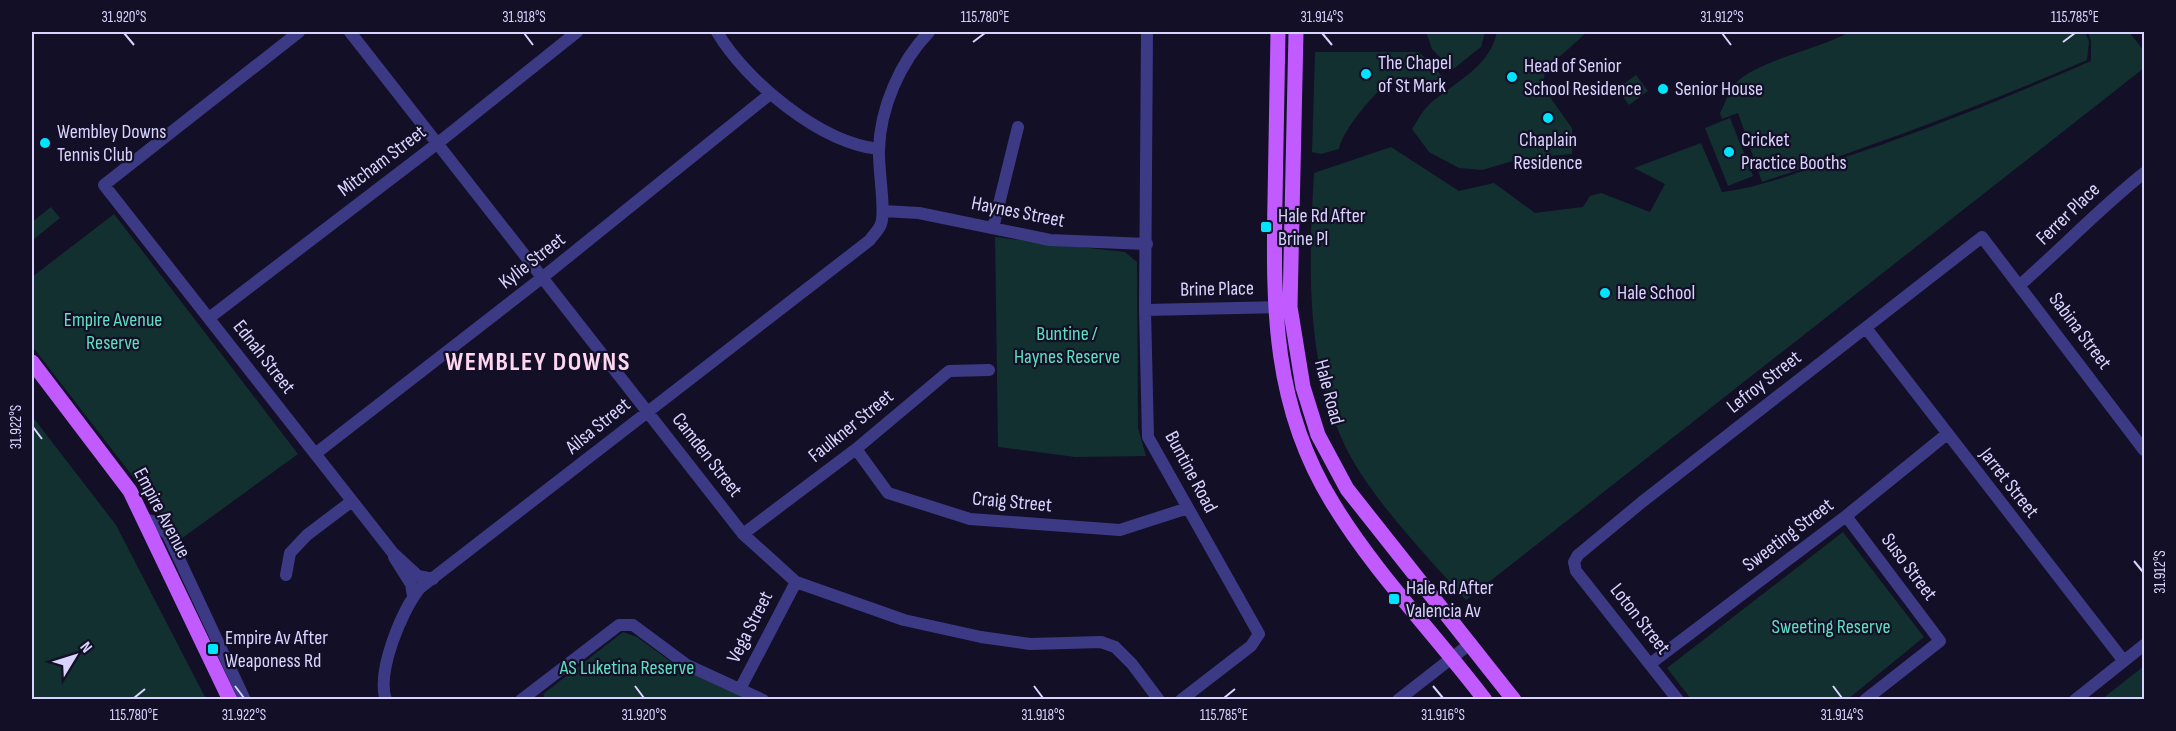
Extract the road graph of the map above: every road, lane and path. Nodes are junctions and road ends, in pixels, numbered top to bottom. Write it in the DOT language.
graph roads {
  1 [pos="299,32"];
  2 [pos="350,32"];
  3 [pos="576,32"];
  4 [pos="717,32"];
  5 [pos="929,32"];
  6 [pos="1148,32"];
  7 [pos="1278,32"];
  8 [pos="1296,32"];
  9 [pos="771,94"];
  10 [pos="1018,127"];
  11 [pos="438,143"];
  12 [pos="879,149"];
  13 [pos="2145,173"];
  14 [pos="883,211"];
  15 [pos="993,228"];
  16 [pos="1982,237"];
  17 [pos="1147,244"];
  18 [pos="543,278"];
  19 [pos="2020,285"];
  20 [pos="1290,307"];
  21 [pos="1274,308"];
  22 [pos="1145,310"];
  23 [pos="209,318"];
  24 [pos="1866,328"];
  25 [pos="32,362"];
  26 [pos="989,370"];
  27 [pos="32,378"];
  28 [pos="647,410"];
  29 [pos="1947,434"];
  30 [pos="856,448"];
  31 [pos="2145,450"];
  32 [pos="315,454"];
  33 [pos="352,501"];
  34 [pos="1188,508"];
  35 [pos="1846,516"];
  36 [pos="145,519"];
  37 [pos="743,534"];
  38 [pos="393,553"];
  39 [pos="1574,562"];
  40 [pos="286,574"];
  41 [pos="433,579"];
  42 [pos="796,582"];
  43 [pos="413,596"];
  44 [pos="1471,643"];
  45 [pos="2145,645"];
  46 [pos="1452,658"];
  47 [pos="2123,660"];
  48 [pos="1650,664"];
  49 [pos="740,689"];
  50 [pos="534,695"];
  51 [pos="220,699"];
  52 [pos="230,699"];
  53 [pos="245,699"];
  54 [pos="386,699"];
  55 [pos="521,699"];
  56 [pos="763,699"];
  57 [pos="1159,699"];
  58 [pos="1181,699"];
  59 [pos="1398,699"];
  60 [pos="1485,699"];
  61 [pos="1514,699"];
  62 [pos="1678,699"];
  63 [pos="1864,699"];
  64 [pos="2075,699"];
  1 -- 23 [label="street, Ednah Street"];
  2 -- 11 [label="street, Camden Street"];
  3 -- 11 [label="street, Mitcham Street"];
  4 -- 9 [label="street"];
  5 -- 12 [label="street"];
  6 -- 17 [label="street, Buntine Road"];
  7 -- 21 [label="main road, Hale Road"];
  8 -- 20 [label="main road, Hale Road"];
  9 -- 12 [label="street"];
  9 -- 18 [label="street, Kylie Street"];
  10 -- 15 [label="street"];
  11 -- 18 [label="street, Camden Street"];
  11 -- 23 [label="street, Mitcham Street"];
  12 -- 14 [label="street"];
  13 -- 19 [label="street, Ferrer Place"];
  14 -- 15 [label="street, Haynes Street"];
  14 -- 28 [label="street, Ailsa Street"];
  15 -- 17 [label="street, Haynes Street"];
  16 -- 19 [label="street, Sabina Street"];
  16 -- 24 [label="street, Lefroy Street"];
  17 -- 22 [label="street, Buntine Road"];
  18 -- 28 [label="street, Camden Street"];
  18 -- 32 [label="street, Kylie Street"];
  19 -- 31 [label="street, Sabina Street"];
  20 -- 21 [label="street, Brine Place"];
  20 -- 44 [label="main road, Hale Road"];
  21 -- 22 [label="street, Brine Place"];
  21 -- 46 [label="main road, Hale Road"];
  22 -- 34 [label="street, Buntine Road"];
  23 -- 32 [label="street, Ednah Street"];
  24 -- 29 [label="street, Jarret Street"];
  24 -- 39 [label="street, Lefroy Street"];
  25 -- 36 [label="main road, Empire Avenue"];
  26 -- 30 [label="street, Faulkner Street"];
  27 -- 51 [label="main road, Empire Avenue"];
  28 -- 37 [label="street, Camden Street"];
  28 -- 41 [label="street, Ailsa Street"];
  29 -- 35 [label="street, Sweeting Street"];
  29 -- 47 [label="street, Jarret Street"];
  30 -- 34 [label="street, Craig Street"];
  30 -- 37 [label="street, Faulkner Street"];
  32 -- 33 [label="street, Ednah Street"];
  33 -- 38 [label="street, Ednah Street"];
  33 -- 40 [label="street"];
  34 -- 58 [label="street, Buntine Road"];
  35 -- 48 [label="street, Sweeting Street"];
  35 -- 63 [label="street, Suso Street"];
  36 -- 52 [label="main road, Empire Avenue"];
  36 -- 53 [label="street"];
  37 -- 42 [label="street, Camden Street"];
  38 -- 41 [label="street, Ednah Street"];
  38 -- 43 [label="street, Ednah Street"];
  39 -- 48 [label="street, Loton Street"];
  41 -- 43 [label="street, Ailsa Street"];
  42 -- 49 [label="street, Vega Street"];
  42 -- 57 [label="street, Camden Street"];
  43 -- 54 [label="street, Ailsa Street"];
  44 -- 46 [label="street"];
  44 -- 61 [label="main road, Hale Road"];
  45 -- 47 [label="street"];
  46 -- 59 [label="street"];
  46 -- 60 [label="main road, Hale Road"];
  47 -- 64 [label="street"];
  48 -- 62 [label="street, Loton Street"];
  49 -- 50 [label="street"];
  49 -- 56 [label="street"];
  50 -- 55 [label="street"];
}
